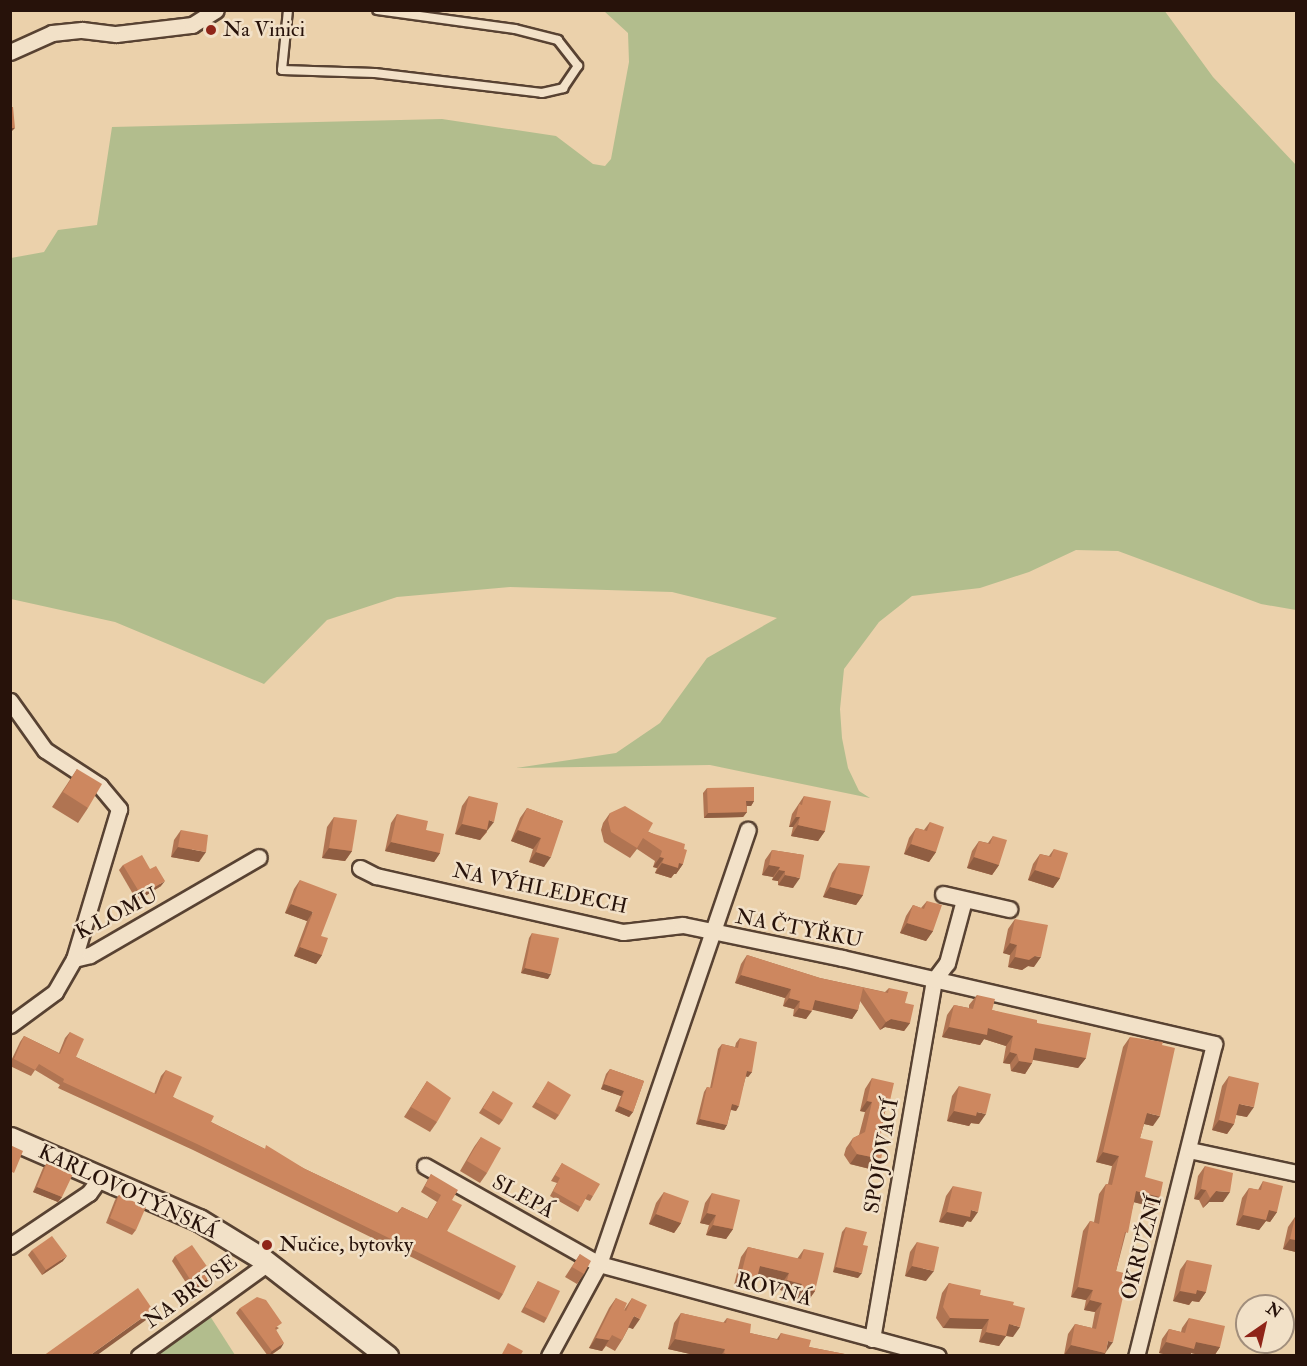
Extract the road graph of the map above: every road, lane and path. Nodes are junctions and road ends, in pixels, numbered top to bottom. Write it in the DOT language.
graph roads {
  1 [pos="216,10"];
  2 [pos="288,10"];
  3 [pos="377,10"];
  4 [pos="10,52"];
  5 [pos="10,701"];
  6 [pos="748,830"];
  7 [pos="259,857"];
  8 [pos="360,868"];
  9 [pos="943,894"];
  10 [pos="964,900"];
  11 [pos="1009,909"];
  12 [pos="714,933"];
  13 [pos="74,959"];
  14 [pos="934,980"];
  15 [pos="10,1025"];
  16 [pos="1214,1044"];
  17 [pos="10,1138"];
  18 [pos="1189,1150"];
  19 [pos="425,1166"];
  20 [pos="1296,1173"];
  21 [pos="100,1178"];
  22 [pos="10,1246"];
  23 [pos="268,1263"];
  24 [pos="599,1264"];
  25 [pos="872,1339"];
  26 [pos="139,1356"];
  27 [pos="387,1356"];
  28 [pos="549,1356"];
  29 [pos="939,1356"];
  30 [pos="1136,1356"];
  1 -- 4 [label="street"];
  2 -- 3 [label="lane"];
  5 -- 13 [label="street"];
  6 -- 12 [label="street"];
  7 -- 13 [label="street, K LOMU"];
  8 -- 12 [label="street, NA VÝHLEDECH"];
  9 -- 10 [label="street"];
  10 -- 11 [label="street"];
  10 -- 14 [label="street"];
  12 -- 14 [label="street, NA ČTYŘKU"];
  12 -- 24 [label="street, NA ČTYŘKU"];
  13 -- 15 [label="street, K LOMU"];
  14 -- 16 [label="street, NA ČTYŘKU"];
  14 -- 25 [label="street, SPOJOVACÍ"];
  16 -- 18 [label="street, OKRUŽNÍ"];
  17 -- 21 [label="main road, KARLOVOTÝNSKÁ"];
  18 -- 20 [label="street"];
  18 -- 30 [label="street, OKRUŽNÍ"];
  19 -- 24 [label="street, SLEPÁ"];
  21 -- 22 [label="street"];
  21 -- 23 [label="main road, KARLOVOTÝNSKÁ"];
  23 -- 26 [label="street, NA BRUSE"];
  23 -- 27 [label="main road, KARLOVOTÝNSKÁ"];
  24 -- 25 [label="street, ROVNÁ"];
  24 -- 28 [label="street, NA ČTYŘKU"];
  25 -- 29 [label="street, ROVNÁ"];
}
